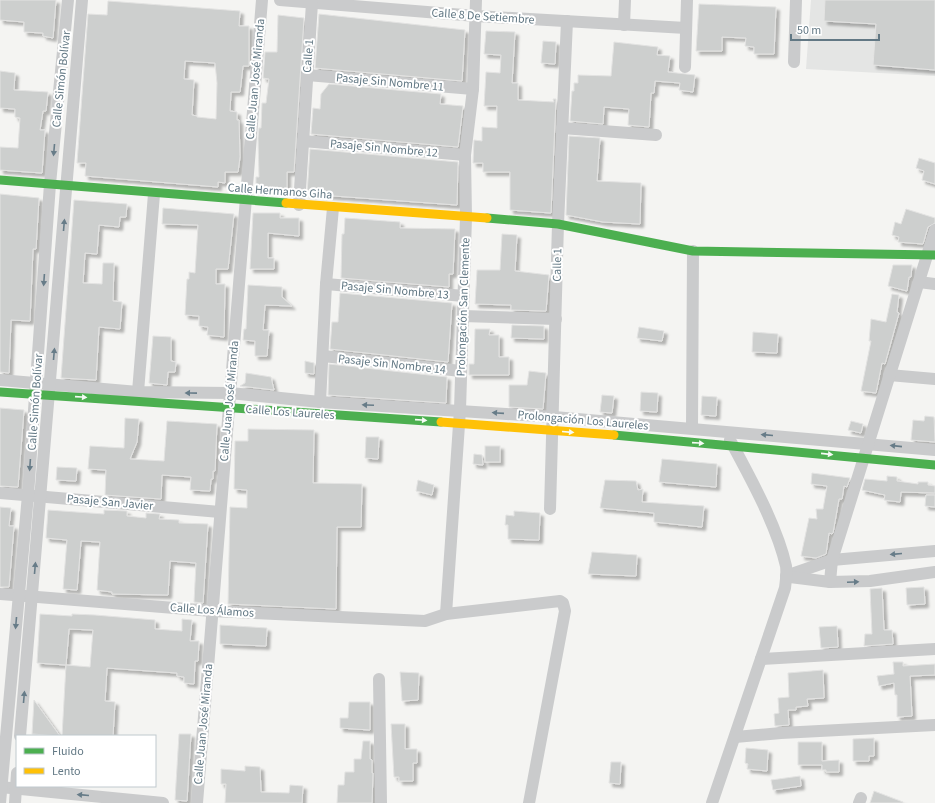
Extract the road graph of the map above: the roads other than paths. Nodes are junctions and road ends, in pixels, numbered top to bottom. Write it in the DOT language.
graph roads {
  1 [pos="68,0"];
  2 [pos="82,0"];
  3 [pos="262,0"];
  4 [pos="280,0"];
  5 [pos="476,0"];
  6 [pos="625,0"];
  7 [pos="687,0"];
  8 [pos="796,0"];
  9 [pos="312,3"];
  10 [pos="476,16"];
  11 [pos="567,21"];
  12 [pos="624,25"];
  13 [pos="686,28"];
  14 [pos="794,62"];
  15 [pos="685,67"];
  16 [pos="307,75"];
  17 [pos="473,89"];
  18 [pos="562,128"];
  19 [pos="656,135"];
  20 [pos="303,140"];
  21 [pos="465,155"];
  22 [pos="0,180"];
  23 [pos="50,184"];
  24 [pos="67,186"];
  25 [pos="154,194"];
  26 [pos="245,201"];
  27 [pos="299,205"];
  28 [pos="334,208"];
  29 [pos="466,217"];
  30 [pos="558,224"];
  31 [pos="935,230"];
  32 [pos="693,251"];
  33 [pos="931,254"];
  34 [pos="919,282"];
  35 [pos="326,284"];
  36 [pos="935,284"];
  37 [pos="464,296"];
  38 [pos="463,316"];
  39 [pos="556,319"];
  40 [pos="323,356"];
  41 [pos="461,371"];
  42 [pos="889,375"];
  43 [pos="0,380"];
  44 [pos="935,380"];
  45 [pos="36,388"];
  46 [pos="51,389"];
  47 [pos="0,392"];
  48 [pos="138,392"];
  49 [pos="230,393"];
  50 [pos="320,402"];
  51 [pos="228,407"];
  52 [pos="460,410"];
  53 [pos="554,417"];
  54 [pos="459,423"];
  55 [pos="692,428"];
  56 [pos="553,431"];
  57 [pos="725,431"];
  58 [pos="868,443"];
  59 [pos="733,445"];
  60 [pos="935,450"];
  61 [pos="864,458"];
  62 [pos="935,465"];
  63 [pos="0,493"];
  64 [pos="28,495"];
  65 [pos="42,496"];
  66 [pos="550,509"];
  67 [pos="220,512"];
  68 [pos="935,551"];
  69 [pos="832,560"];
  70 [pos="935,572"];
  71 [pos="786,576"];
  72 [pos="830,582"];
  73 [pos="0,594"];
  74 [pos="19,596"];
  75 [pos="32,596"];
  76 [pos="212,611"];
  77 [pos="446,614"];
  78 [pos="935,649"];
  79 [pos="762,659"];
  80 [pos="379,680"];
  81 [pos="935,725"];
  82 [pos="20,735"];
  83 [pos="735,737"];
  84 [pos="1,787"];
  85 [pos="16,789"];
  86 [pos="0,803"];
  87 [pos="15,803"];
  88 [pos="163,803"];
  89 [pos="197,803"];
  90 [pos="381,803"];
  91 [pos="529,803"];
  92 [pos="712,803"];
  1 -- 23 [label="street, Calle Simón Bolívar, one-way"];
  2 -- 24 [label="street, Calle Simón Bolívar"];
  3 -- 26 [label="street, Calle Juan José Miranda"];
  4 -- 9 [label="street, Calle 8 De Setiembre"];
  5 -- 10 [label="street, Prolongación San Clemente"];
  6 -- 12 [label="street"];
  7 -- 13 [label="street"];
  8 -- 14 [label="street"];
  9 -- 10 [label="street, Calle 8 De Setiembre"];
  9 -- 16 [label="street, Calle 1"];
  10 -- 11 [label="street, Calle 8 De Setiembre"];
  10 -- 17 [label="street, Prolongación San Clemente"];
  11 -- 12 [label="street, Calle 8 De Setiembre"];
  11 -- 18 [label="street, Calle 1"];
  12 -- 13 [label="street, Calle 8 De Setiembre"];
  13 -- 15 [label="street"];
  16 -- 17 [label="street, Pasaje Sin Nombre 11"];
  16 -- 20 [label="street, Calle 1"];
  17 -- 21 [label="street, Prolongación San Clemente"];
  18 -- 19 [label="street"];
  18 -- 30 [label="street, Calle 1"];
  20 -- 21 [label="street, Pasaje Sin Nombre 12"];
  20 -- 27 [label="street, Calle 1"];
  21 -- 29 [label="street, Prolongación San Clemente"];
  22 -- 23 [label="street, Calle Hermanos Giha"];
  23 -- 24 [label="street, Calle Hermanos Giha"];
  23 -- 45 [label="street, Calle Simón Bolívar, one-way"];
  24 -- 25 [label="street, Calle Hermanos Giha"];
  46 -- 24 [label="street, Calle Simón Bolívar, one-way"];
  25 -- 26 [label="street, Calle Hermanos Giha"];
  25 -- 48 [label="street"];
  26 -- 27 [label="street, Calle Hermanos Giha"];
  26 -- 49 [label="street, Calle Juan José Miranda"];
  27 -- 28 [label="street, Calle Hermanos Giha"];
  28 -- 29 [label="street, Calle Hermanos Giha"];
  28 -- 35 [label="street"];
  29 -- 30 [label="street, Calle Hermanos Giha"];
  29 -- 37 [label="street, Prolongación San Clemente"];
  30 -- 32 [label="street, Calle Hermanos Giha"];
  30 -- 39 [label="street, Calle 1"];
  31 -- 33 [label="street"];
  32 -- 33 [label="street, Calle Hermanos Giha"];
  32 -- 55 [label="street"];
  33 -- 34 [label="street"];
  34 -- 36 [label="street"];
  34 -- 42 [label="street"];
  35 -- 37 [label="street, Pasaje Sin Nombre 13"];
  35 -- 40 [label="street"];
  37 -- 38 [label="street, Prolongación San Clemente"];
  38 -- 39 [label="street"];
  38 -- 41 [label="street, Prolongación San Clemente"];
  39 -- 53 [label="street, Calle 1"];
  40 -- 41 [label="street, Pasaje Sin Nombre 14"];
  40 -- 50 [label="street"];
  41 -- 52 [label="street, Prolongación San Clemente"];
  42 -- 44 [label="street"];
  42 -- 58 [label="street"];
  43 -- 45 [label="street, Calle Los Laureles"];
  45 -- 46 [label="street, Calle Los Laureles"];
  45 -- 47 [label="street, Calle Los Laureles"];
  45 -- 64 [label="street, Calle Simón Bolívar, one-way"];
  46 -- 48 [label="street, Calle Los Laureles"];
  46 -- 51 [label="street, Calle Los Laureles, one-way"];
  46 -- 65 [label="street, Calle Simón Bolívar"];
  49 -- 48 [label="street, Calle Los Laureles, one-way"];
  49 -- 50 [label="street, Prolongación Los Laureles"];
  49 -- 51 [label="street, Calle Juan José Miranda"];
  52 -- 50 [label="street, Prolongación Los Laureles, one-way"];
  51 -- 54 [label="street, Calle Los Laureles, one-way"];
  51 -- 67 [label="street, Calle Juan José Miranda"];
  53 -- 52 [label="street, Prolongación Los Laureles, one-way"];
  52 -- 54 [label="street, Prolongación San Clemente"];
  53 -- 55 [label="street, Prolongación Los Laureles"];
  53 -- 56 [label="street, Calle 1"];
  54 -- 56 [label="street, Prolongación Los Laureles"];
  54 -- 77 [label="street, Prolongación San Clemente"];
  55 -- 57 [label="street, Prolongación Los Laureles"];
  56 -- 59 [label="street, Prolongación Los Laureles, one-way"];
  56 -- 66 [label="street, Calle 1"];
  58 -- 57 [label="street, Prolongación Los Laureles, one-way"];
  57 -- 59 [label="street"];
  60 -- 58 [label="street, Prolongación Los Laureles, one-way"];
  58 -- 61 [label="street"];
  59 -- 61 [label="street, Prolongación Los Laureles, one-way"];
  59 -- 71 [label="street"];
  61 -- 62 [label="street, Prolongación Los Laureles"];
  61 -- 69 [label="street"];
  63 -- 64 [label="street, Pasaje San Javier"];
  64 -- 65 [label="street, Pasaje San Javier"];
  64 -- 74 [label="street, Calle Simón Bolívar"];
  65 -- 67 [label="street, Pasaje San Javier"];
  75 -- 65 [label="street, Calle Simón Bolívar, one-way"];
  67 -- 76 [label="street, Calle Juan José Miranda"];
  68 -- 69 [label="street, one-way"];
  69 -- 71 [label="street"];
  69 -- 72 [label="street"];
  72 -- 70 [label="street, one-way"];
  71 -- 72 [label="street"];
  71 -- 79 [label="street"];
  73 -- 74 [label="street, Calle Los Álamos"];
  74 -- 75 [label="street, Calle Los Álamos"];
  74 -- 84 [label="street, Calle Simón Bolívar, one-way"];
  75 -- 76 [label="street, Calle Los Álamos"];
  82 -- 75 [label="street, Calle Simón Bolívar, one-way"];
  76 -- 77 [label="street, Calle Los Álamos"];
  76 -- 89 [label="street, Calle Juan José Miranda"];
  77 -- 91 [label="street"];
  78 -- 79 [label="street"];
  79 -- 83 [label="street"];
  80 -- 90 [label="street"];
  81 -- 83 [label="street"];
  83 -- 92 [label="street"];
  84 -- 85 [label="street"];
  84 -- 86 [label="street, Calle Simón Bolívar"];
  85 -- 87 [label="street"];
  88 -- 85 [label="street, one-way"];
}
